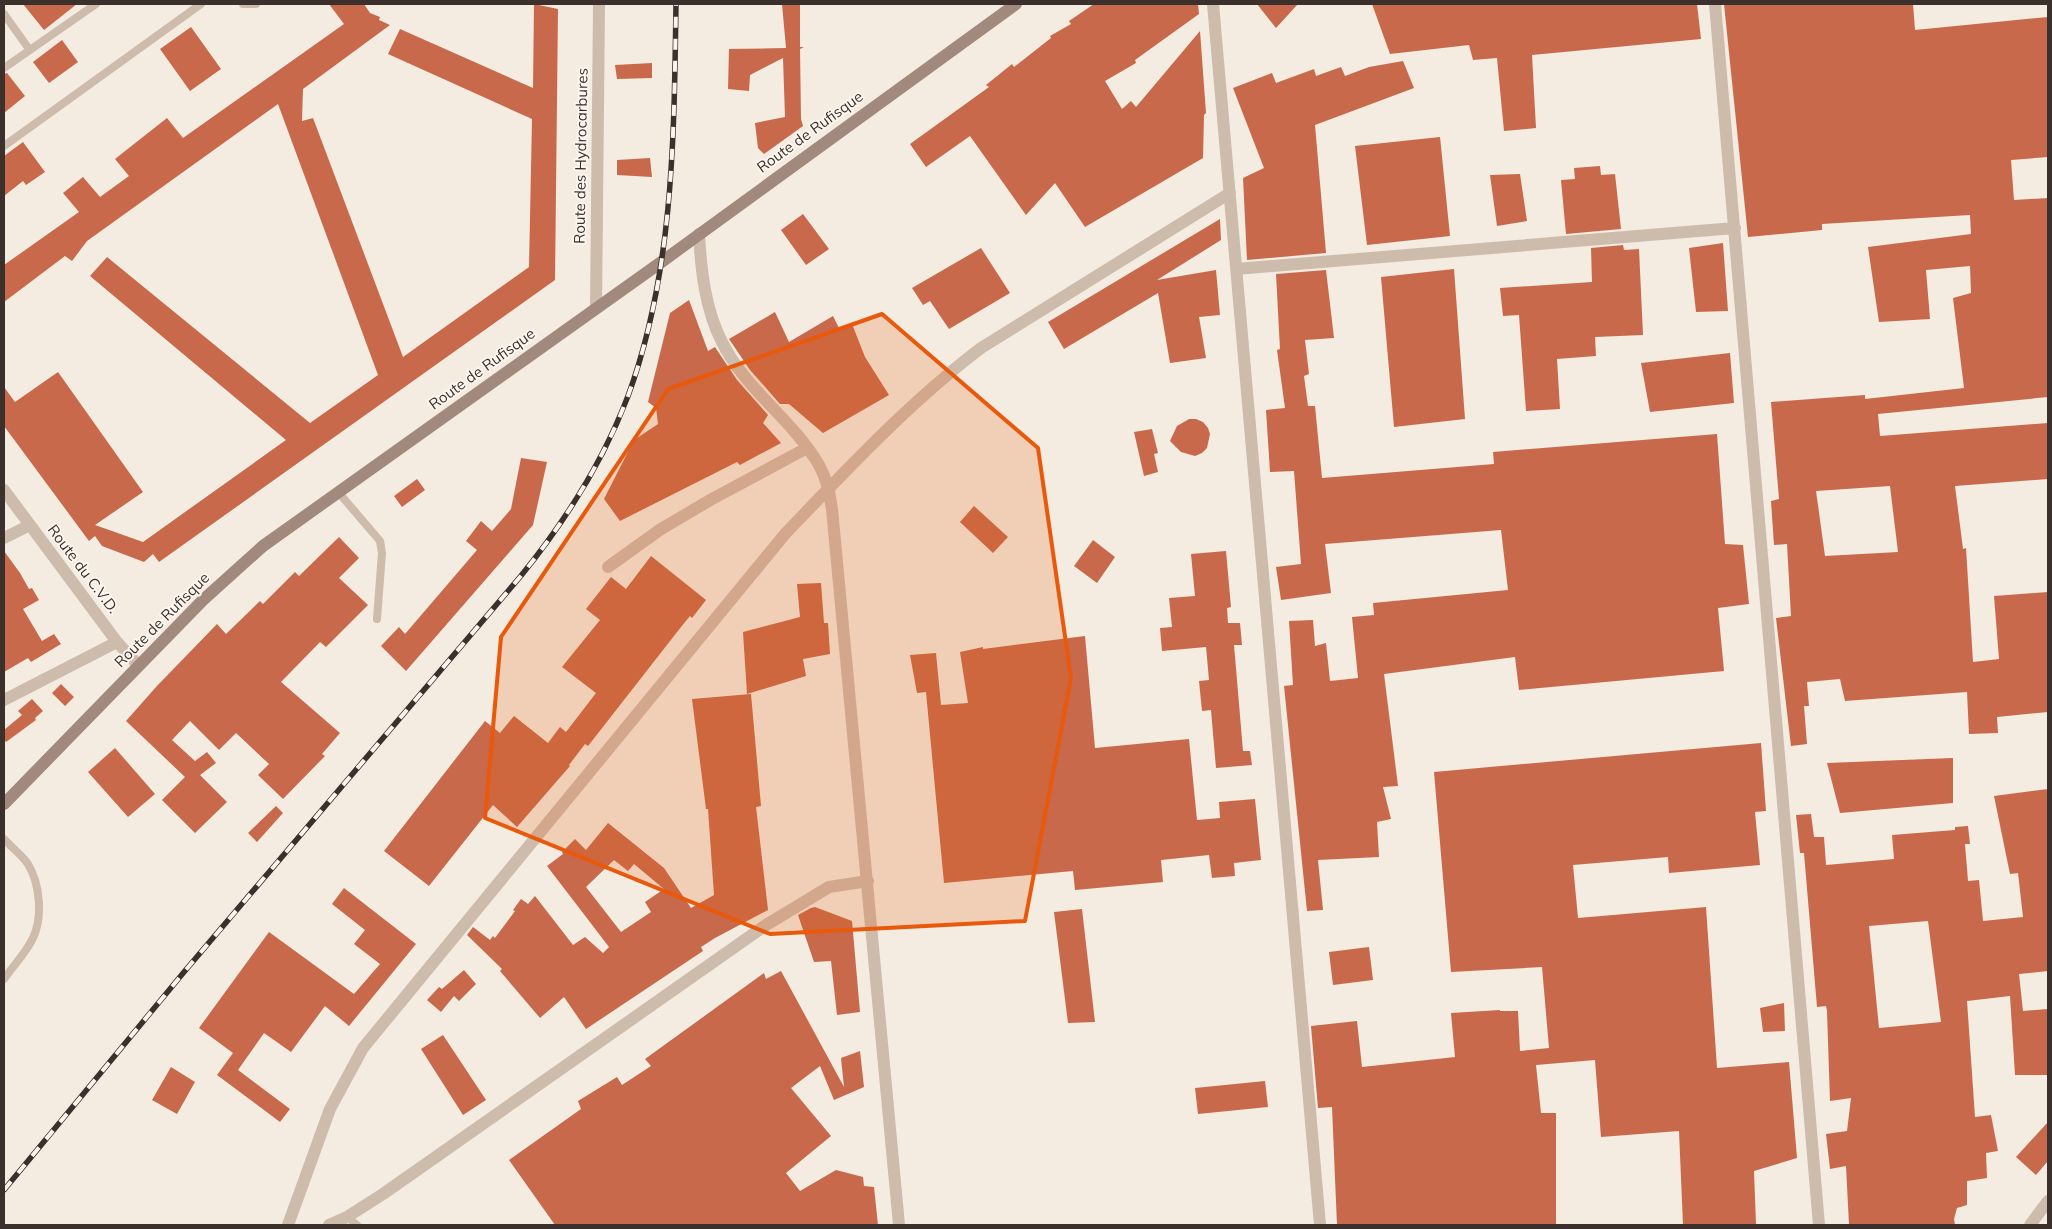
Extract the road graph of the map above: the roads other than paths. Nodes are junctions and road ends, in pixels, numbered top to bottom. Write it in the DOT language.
graph roads {
  1 [pos="96,4"];
  2 [pos="200,4"];
  3 [pos="243,4"];
  4 [pos="256,4"];
  5 [pos="599,4"];
  6 [pos="1016,4"];
  7 [pos="1213,4"];
  8 [pos="1715,4"];
  9 [pos="4,14"];
  10 [pos="29,49"];
  11 [pos="4,68"];
  12 [pos="4,146"];
  13 [pos="1230,193"];
  14 [pos="1735,228"];
  15 [pos="699,234"];
  16 [pos="1236,269"];
  17 [pos="596,308"];
  18 [pos="808,448"];
  19 [pos="829,488"];
  20 [pos="4,490"];
  21 [pos="339,493"];
  22 [pos="30,525"];
  23 [pos="4,538"];
  24 [pos="608,567"];
  25 [pos="377,619"];
  26 [pos="117,642"];
  27 [pos="138,666"];
  28 [pos="4,700"];
  29 [pos="4,804"];
  30 [pos="4,839"];
  31 [pos="868,881"];
  32 [pos="4,979"];
  33 [pos="2048,1201"];
  34 [pos="347,1217"];
  35 [pos="288,1225"];
  36 [pos="329,1225"];
  37 [pos="357,1225"];
  38 [pos="899,1225"];
  39 [pos="1320,1225"];
  40 [pos="1819,1225"];
  41 [pos="2030,1225"];
  1 -- 10 [label="lane"];
  2 -- 12 [label="lane"];
  3 -- 4 [label="lane"];
  5 -- 17 [label="street, Route des Hydrocarbures"];
  6 -- 15 [label="main road, Route de Rufisque"];
  7 -- 13 [label="street"];
  8 -- 14 [label="street"];
  9 -- 10 [label="lane"];
  10 -- 11 [label="lane"];
  13 -- 16 [label="street"];
  13 -- 19 [label="street"];
  14 -- 16 [label="street"];
  14 -- 40 [label="street"];
  15 -- 17 [label="main road, Route de Rufisque"];
  15 -- 18 [label="street"];
  16 -- 39 [label="street"];
  17 -- 21 [label="main road, Route de Rufisque"];
  18 -- 19 [label="street"];
  18 -- 24 [label="street"];
  19 -- 31 [label="street"];
  19 -- 35 [label="street"];
  20 -- 22 [label="street, Route du C.V.D."];
  21 -- 25 [label="lane"];
  21 -- 27 [label="main road, Route de Rufisque"];
  22 -- 23 [label="street"];
  22 -- 26 [label="street, Route du C.V.D."];
  26 -- 27 [label="street, Route du C.V.D."];
  26 -- 28 [label="street"];
  27 -- 29 [label="main road, Route de Rufisque"];
  30 -- 32 [label="lane"];
  31 -- 34 [label="street"];
  31 -- 38 [label="street"];
  33 -- 41 [label="street"];
  34 -- 36 [label="street"];
  34 -- 37 [label="lane"];
}
